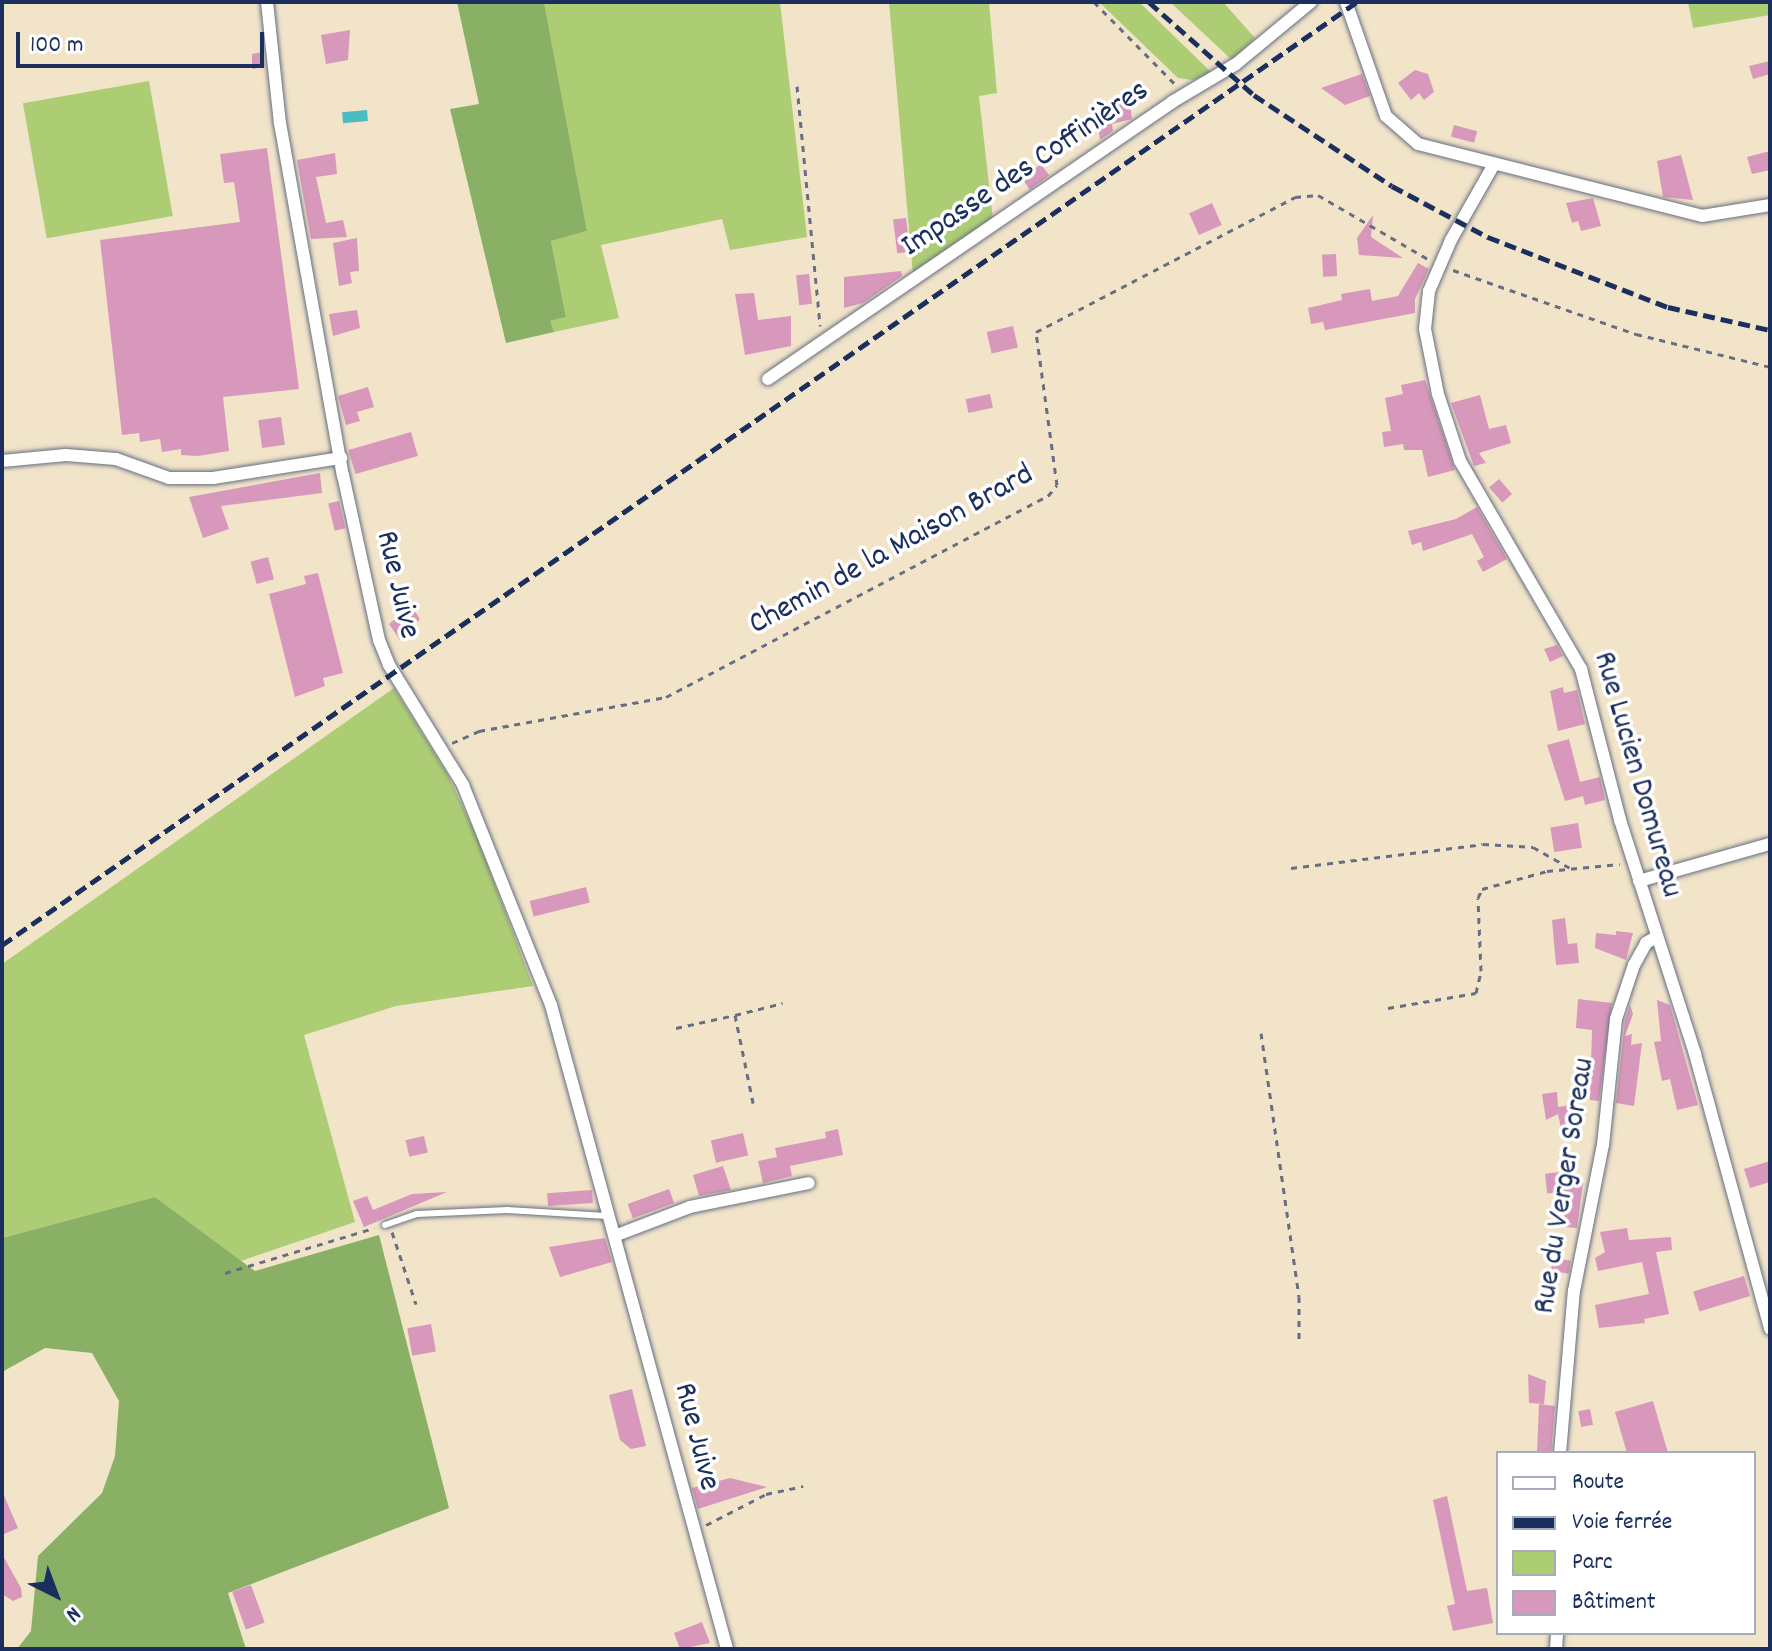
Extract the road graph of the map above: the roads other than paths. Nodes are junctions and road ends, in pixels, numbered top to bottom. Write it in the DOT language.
graph roads {
  1 [pos="267,2"];
  2 [pos="1311,2"];
  3 [pos="1346,2"];
  4 [pos="1493,166"];
  5 [pos="1770,205"];
  6 [pos="768,379"];
  7 [pos="341,458"];
  8 [pos="2,461"];
  9 [pos="1770,844"];
  10 [pos="1639,881"];
  11 [pos="1656,937"];
  12 [pos="809,1183"];
  13 [pos="611,1216"];
  14 [pos="388,1224"];
  15 [pos="617,1235"];
  16 [pos="1770,1329"];
  17 [pos="1560,1451"];
  18 [pos="727,1649"];
  1 -- 7 [label="street, Rue Juive"];
  2 -- 6 [label="street, Impasse des Coffinières"];
  3 -- 4 [label="street"];
  4 -- 5 [label="street"];
  4 -- 10 [label="street, Rue Lucien Domureau"];
  7 -- 8 [label="street"];
  7 -- 13 [label="street, Rue Juive"];
  9 -- 10 [label="street"];
  10 -- 11 [label="street, Rue Lucien Domureau"];
  11 -- 16 [label="street, Rue Lucien Domureau"];
  11 -- 17 [label="street, Rue du Verger Soreau"];
  12 -- 15 [label="street"];
  13 -- 14 [label="lane"];
  13 -- 15 [label="street, Rue Juive"];
  15 -- 18 [label="street, Rue Juive"];
}
